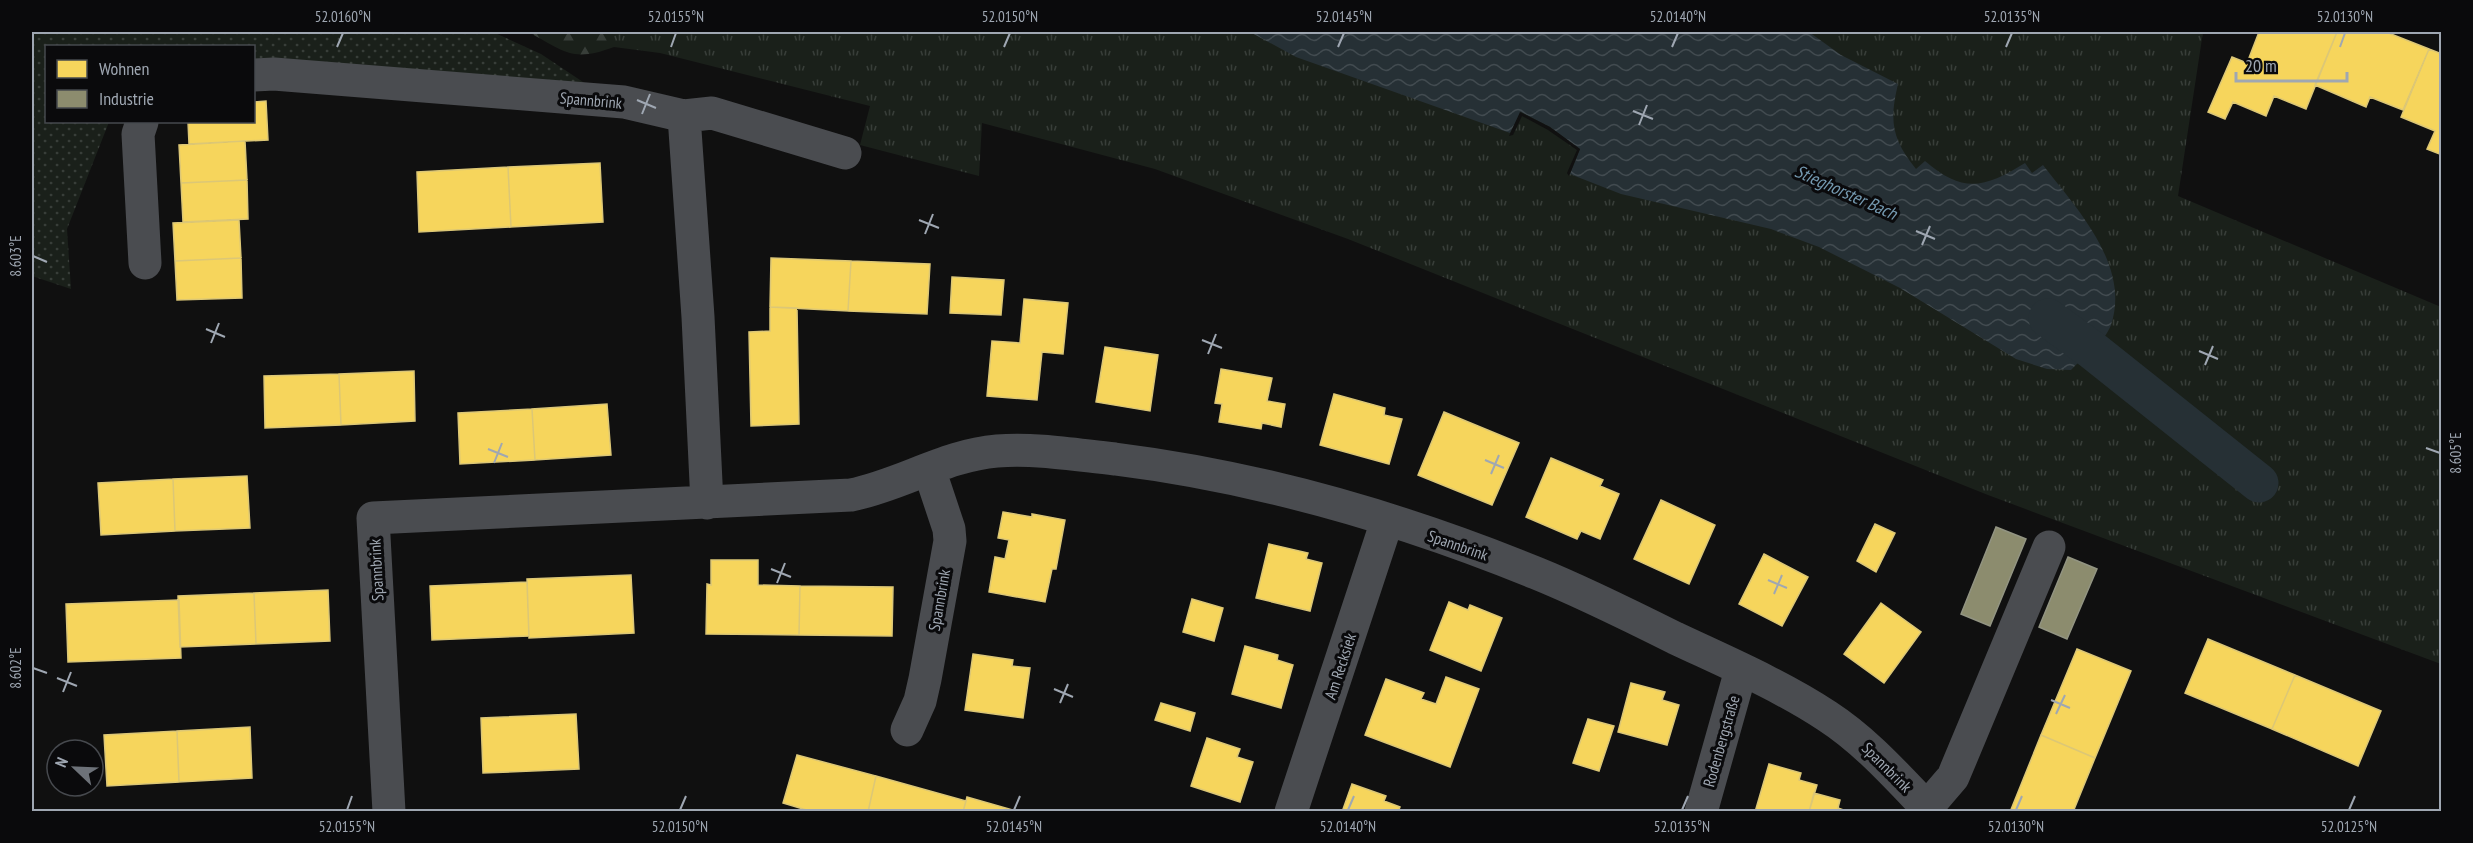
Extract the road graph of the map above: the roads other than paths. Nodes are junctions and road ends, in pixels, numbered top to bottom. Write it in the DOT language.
graph roads {
  1 [pos="255,75"];
  2 [pos="684,116"];
  3 [pos="142,123"];
  4 [pos="845,153"];
  5 [pos="145,263"];
  6 [pos="929,469"];
  7 [pos="707,502"];
  8 [pos="1387,520"];
  9 [pos="2049,547"];
  10 [pos="1741,670"];
  11 [pos="907,730"];
  12 [pos="1927,810"];
  13 [pos="389,812"];
  14 [pos="1291,812"];
  15 [pos="1701,812"];
  1 -- 2 [label="street, Spannbrink"];
  2 -- 4 [label="street, Spannbrink"];
  2 -- 7 [label="street"];
  3 -- 5 [label="street"];
  6 -- 7 [label="street, Spannbrink"];
  6 -- 8 [label="street, Spannbrink"];
  6 -- 11 [label="street, Spannbrink"];
  7 -- 13 [label="street, Spannbrink"];
  8 -- 10 [label="street, Spannbrink"];
  8 -- 14 [label="street, Am Recksiek"];
  9 -- 12 [label="street, Spannbrink"];
  10 -- 12 [label="street, Spannbrink"];
  10 -- 15 [label="street, Rodenbergstraße"];
}
